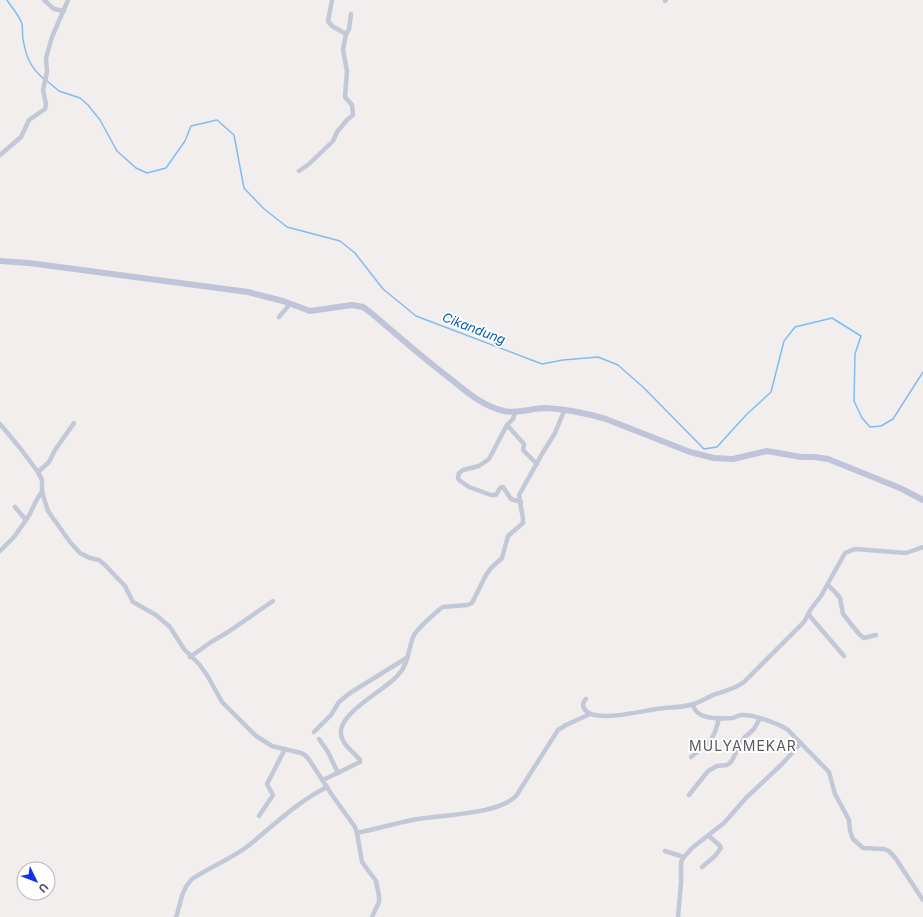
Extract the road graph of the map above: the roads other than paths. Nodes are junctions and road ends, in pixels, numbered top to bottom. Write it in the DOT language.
graph roads {
  1 [pos="44,0"];
  2 [pos="68,0"];
  3 [pos="332,0"];
  4 [pos="64,11"];
  5 [pos="350,14"];
  6 [pos="346,34"];
  7 [pos="0,155"];
  8 [pos="299,171"];
  9 [pos="0,261"];
  10 [pos="290,304"];
  11 [pos="279,317"];
  12 [pos="564,411"];
  13 [pos="515,412"];
  14 [pos="74,423"];
  15 [pos="0,424"];
  16 [pos="507,425"];
  17 [pos="537,464"];
  18 [pos="38,472"];
  19 [pos="42,492"];
  20 [pos="923,500"];
  21 [pos="521,502"];
  22 [pos="15,507"];
  23 [pos="26,520"];
  24 [pos="923,547"];
  25 [pos="0,551"];
  26 [pos="828,585"];
  27 [pos="273,601"];
  28 [pos="808,614"];
  29 [pos="876,635"];
  30 [pos="844,656"];
  31 [pos="190,657"];
  32 [pos="408,657"];
  33 [pos="586,699"];
  34 [pos="693,704"];
  35 [pos="590,714"];
  36 [pos="719,718"];
  37 [pos="760,718"];
  38 [pos="314,732"];
  39 [pos="319,739"];
  40 [pos="801,743"];
  41 [pos="285,749"];
  42 [pos="691,756"];
  43 [pos="338,773"];
  44 [pos="323,780"];
  45 [pos="327,787"];
  46 [pos="689,795"];
  47 [pos="258,816"];
  48 [pos="357,833"];
  49 [pos="709,836"];
  50 [pos="665,850"];
  51 [pos="684,857"];
  52 [pos="702,867"];
  53 [pos="923,900"];
  54 [pos="176,917"];
  55 [pos="372,917"];
  56 [pos="678,917"];
  1 -- 4 [label="street"];
  2 -- 4 [label="street"];
  3 -- 6 [label="street"];
  4 -- 7 [label="street"];
  5 -- 6 [label="street"];
  6 -- 8 [label="street"];
  9 -- 10 [label="street"];
  10 -- 11 [label="street"];
  10 -- 13 [label="street"];
  12 -- 13 [label="street"];
  12 -- 17 [label="street"];
  12 -- 20 [label="street"];
  13 -- 16 [label="street"];
  14 -- 18 [label="street"];
  15 -- 18 [label="street"];
  16 -- 17 [label="street"];
  16 -- 21 [label="street"];
  17 -- 21 [label="street"];
  18 -- 19 [label="street"];
  19 -- 23 [label="street"];
  19 -- 31 [label="street"];
  21 -- 32 [label="street"];
  22 -- 23 [label="street"];
  23 -- 25 [label="street"];
  24 -- 26 [label="street"];
  26 -- 28 [label="street"];
  26 -- 29 [label="street"];
  27 -- 31 [label="street"];
  28 -- 30 [label="street"];
  28 -- 34 [label="street"];
  31 -- 41 [label="street"];
  32 -- 38 [label="street"];
  32 -- 43 [label="street"];
  33 -- 35 [label="street"];
  34 -- 35 [label="street"];
  34 -- 36 [label="street"];
  35 -- 48 [label="street"];
  36 -- 37 [label="street"];
  36 -- 42 [label="street"];
  37 -- 40 [label="street"];
  37 -- 46 [label="street"];
  39 -- 43 [label="street"];
  40 -- 49 [label="street"];
  40 -- 53 [label="street"];
  41 -- 44 [label="street"];
  41 -- 47 [label="street"];
  43 -- 44 [label="street"];
  44 -- 45 [label="street"];
  45 -- 48 [label="street"];
  45 -- 54 [label="street"];
  48 -- 55 [label="street"];
  49 -- 51 [label="street"];
  49 -- 52 [label="street"];
  50 -- 51 [label="street"];
  51 -- 56 [label="street"];
}
